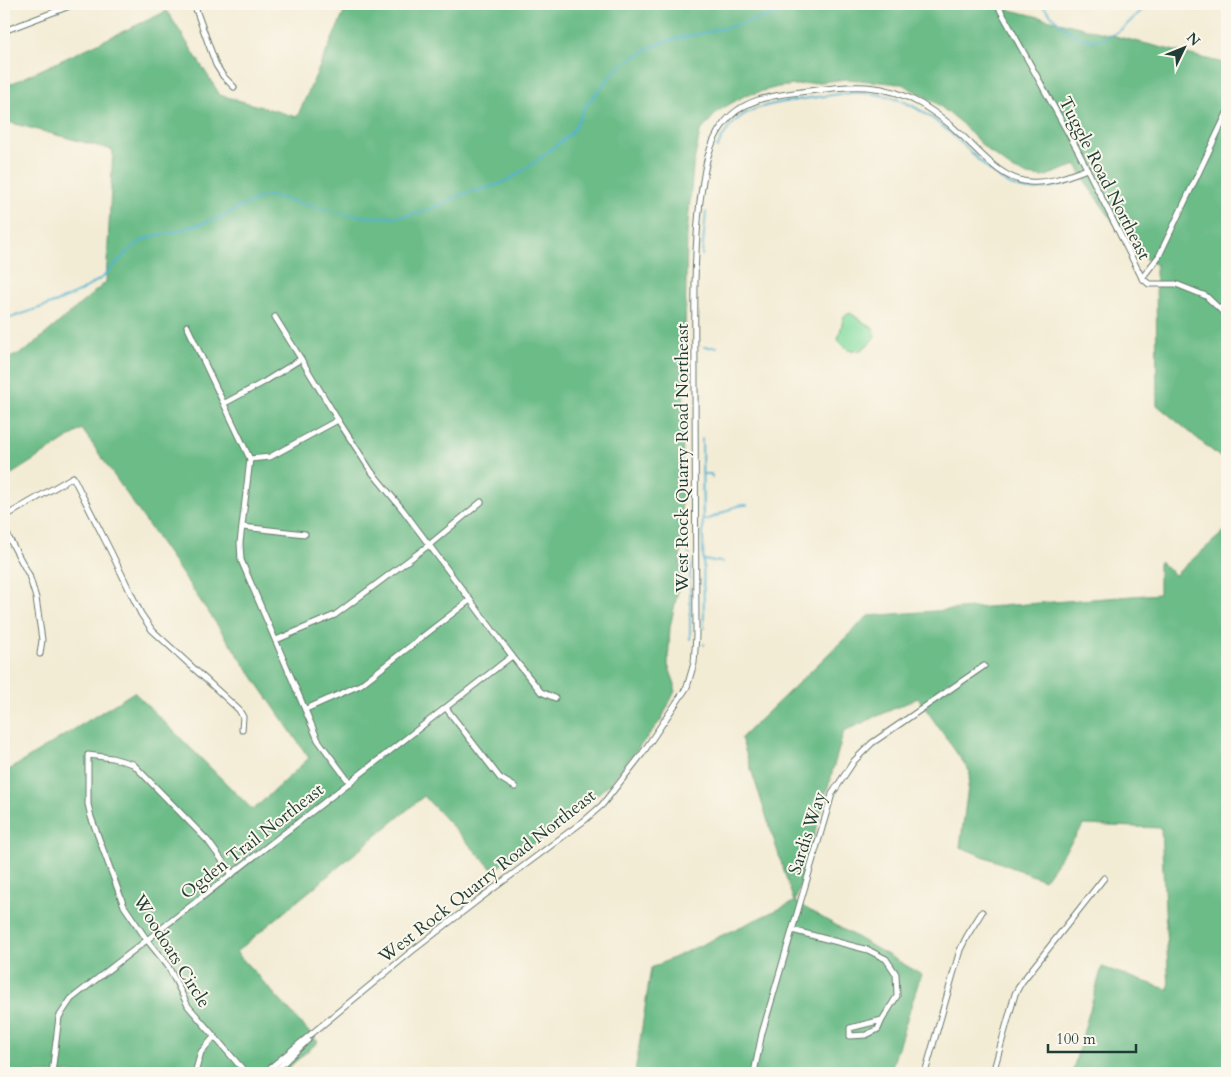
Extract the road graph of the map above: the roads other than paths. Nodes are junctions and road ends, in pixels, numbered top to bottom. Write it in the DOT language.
graph roads {
  1 [pos="75,4"];
  2 [pos="194,4"];
  3 [pos="997,4"];
  4 [pos="4,31"];
  5 [pos="234,87"];
  6 [pos="1227,113"];
  7 [pos="1087,169"];
  8 [pos="1142,278"];
  9 [pos="1227,316"];
  10 [pos="275,317"];
  11 [pos="187,326"];
  12 [pos="301,359"];
  13 [pos="224,403"];
  14 [pos="338,420"];
  15 [pos="250,459"];
  16 [pos="481,502"];
  17 [pos="4,517"];
  18 [pos="243,527"];
  19 [pos="4,529"];
  20 [pos="305,534"];
  21 [pos="429,545"];
  22 [pos="470,600"];
  23 [pos="276,640"];
  24 [pos="40,654"];
  25 [pos="512,656"];
  26 [pos="984,666"];
  27 [pos="555,698"];
  28 [pos="446,708"];
  29 [pos="306,710"];
  30 [pos="242,730"];
  31 [pos="350,783"];
  32 [pos="515,787"];
  33 [pos="232,874"];
  34 [pos="1104,878"];
  35 [pos="982,912"];
  36 [pos="792,930"];
  37 [pos="147,940"];
  38 [pos="882,1020"];
  39 [pos="313,1034"];
  40 [pos="214,1037"];
  41 [pos="52,1073"];
  42 [pos="194,1073"];
  43 [pos="246,1073"];
  44 [pos="264,1073"];
  45 [pos="273,1073"];
  46 [pos="754,1073"];
  47 [pos="925,1073"];
  48 [pos="993,1073"];
  1 -- 4 [label="street"];
  2 -- 5 [label="street"];
  3 -- 7 [label="street, Tuggle Road Northeast"];
  6 -- 8 [label="street"];
  7 -- 8 [label="street, Tuggle Road Northeast"];
  7 -- 39 [label="street, West Rock Quarry Road Northeast"];
  8 -- 9 [label="street, Tuggle Road Northeast"];
  10 -- 12 [label="street"];
  11 -- 13 [label="street"];
  12 -- 13 [label="street"];
  12 -- 14 [label="street"];
  13 -- 15 [label="street"];
  14 -- 15 [label="street"];
  14 -- 21 [label="street"];
  15 -- 18 [label="street"];
  16 -- 21 [label="street"];
  17 -- 30 [label="street"];
  18 -- 20 [label="street"];
  18 -- 23 [label="street"];
  19 -- 24 [label="street"];
  21 -- 22 [label="street"];
  21 -- 23 [label="street"];
  22 -- 25 [label="street"];
  22 -- 29 [label="street"];
  23 -- 29 [label="street"];
  25 -- 27 [label="street"];
  25 -- 28 [label="street, Ogden Trail Northeast"];
  26 -- 36 [label="street, Sardis Way"];
  28 -- 31 [label="street, Ogden Trail Northeast"];
  28 -- 32 [label="street"];
  29 -- 31 [label="street"];
  31 -- 33 [label="street, Ogden Trail Northeast"];
  33 -- 37 [label="street, Ogden Trail Northeast"];
  33 -- 37 [label="street, Woodoats Circle"];
  34 -- 48 [label="street"];
  35 -- 47 [label="street"];
  36 -- 38 [label="street"];
  36 -- 46 [label="street, Sardis Way"];
  37 -- 40 [label="street, Woodoats Circle"];
  37 -- 41 [label="street, Ogden Trail Northeast"];
  38 -- 38 [label="street"];
  39 -- 44 [label="street, West Rock Quarry Road Northeast"];
  39 -- 45 [label="street, West Rock Quarry Road Northeast"];
  40 -- 42 [label="street"];
  40 -- 43 [label="street, Woodoats Circle"];
}
